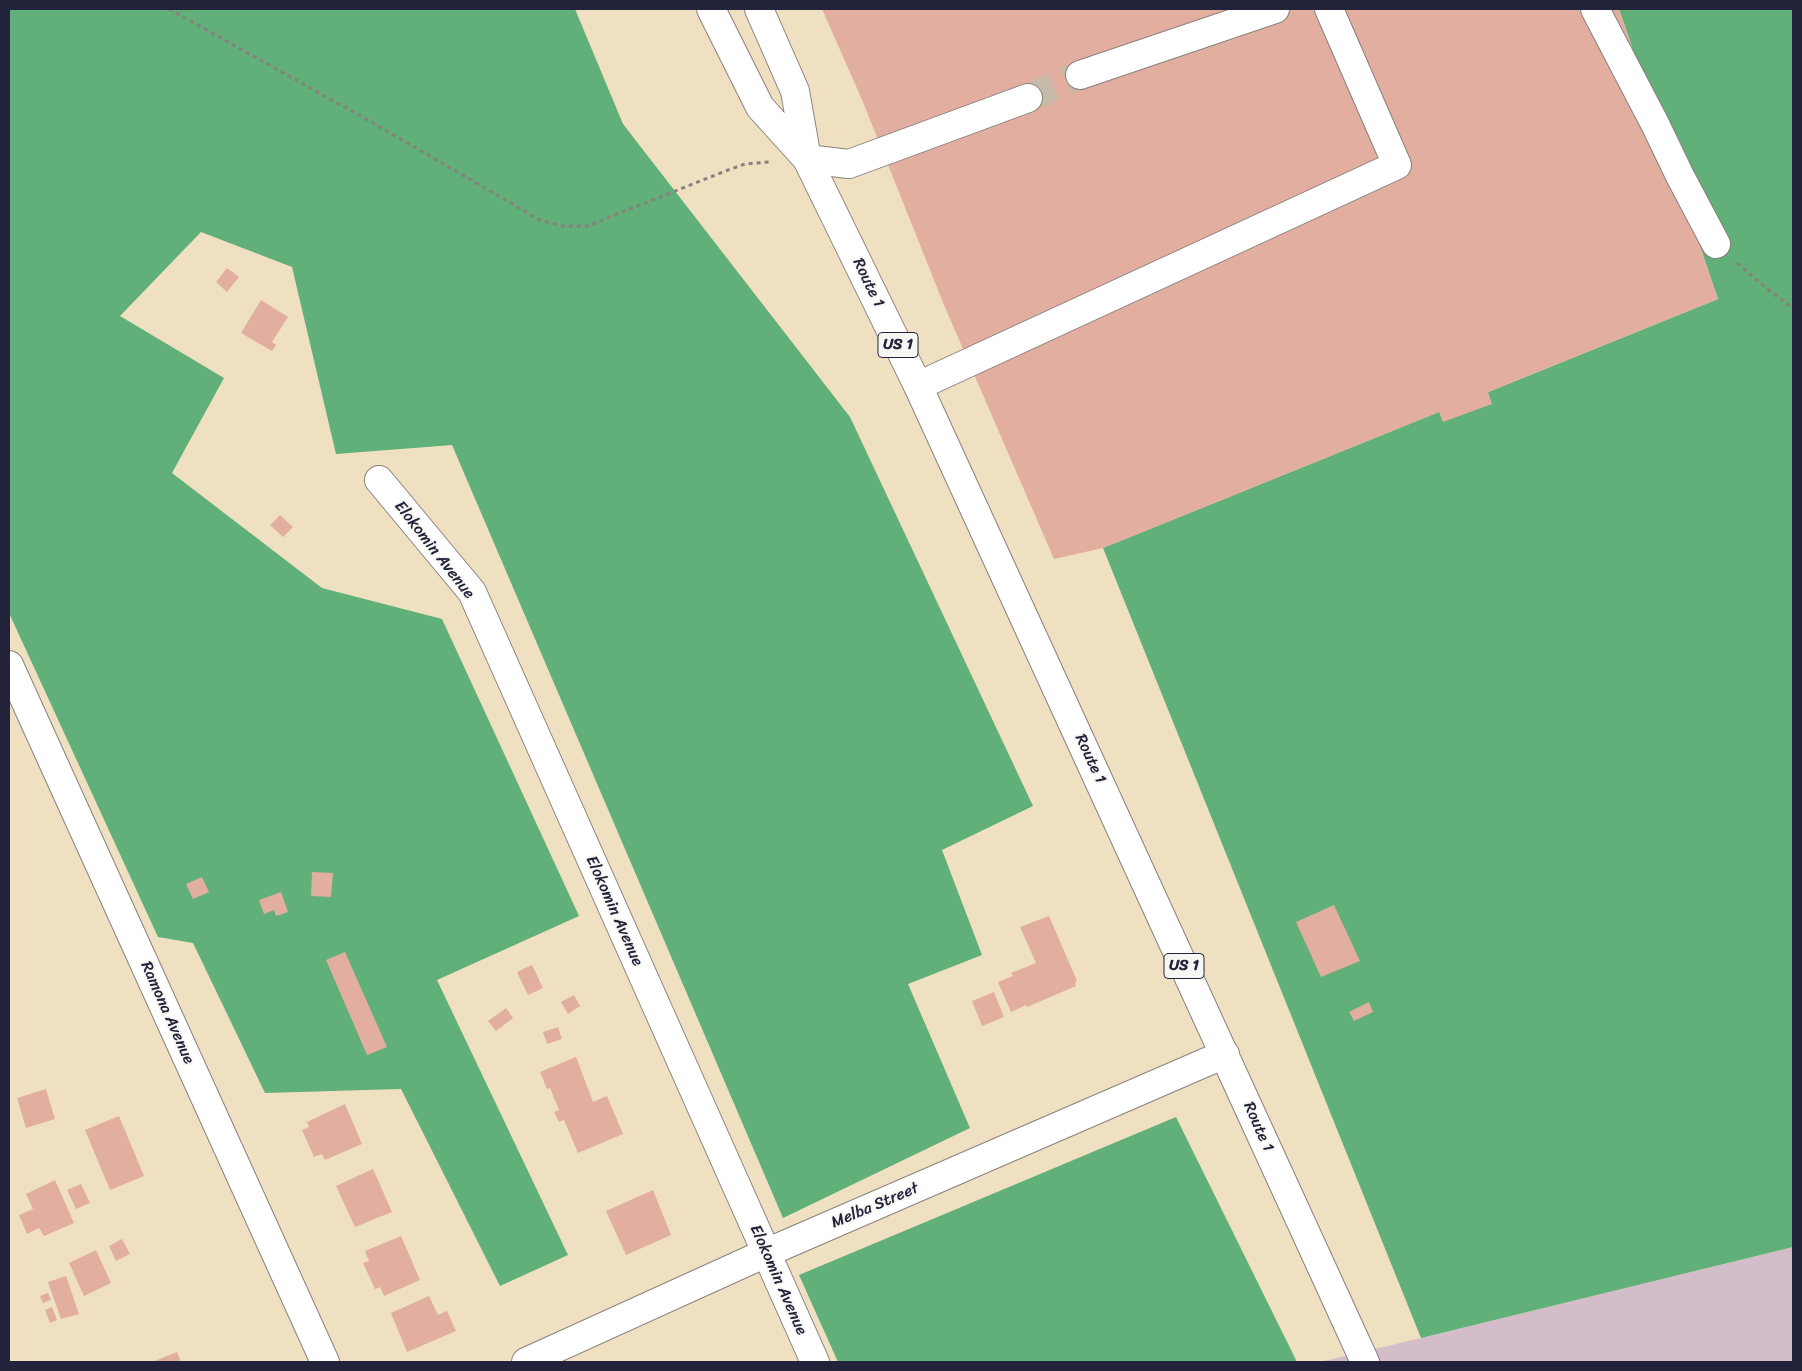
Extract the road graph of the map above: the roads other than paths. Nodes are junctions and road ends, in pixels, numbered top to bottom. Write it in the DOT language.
graph roads {
  1 [pos="711,9"];
  2 [pos="759,9"];
  3 [pos="1275,9"];
  4 [pos="1329,9"];
  5 [pos="1595,9"];
  6 [pos="1080,75"];
  7 [pos="1028,98"];
  8 [pos="807,159"];
  9 [pos="1716,244"];
  10 [pos="918,386"];
  11 [pos="378,480"];
  12 [pos="9,665"];
  13 [pos="1225,1054"];
  14 [pos="766,1253"];
  15 [pos="326,1362"];
  16 [pos="526,1362"];
  17 [pos="815,1362"];
  18 [pos="1365,1362"];
  1 -- 8 [label="street, Route 1 / US 1"];
  2 -- 8 [label="street, Route 1 / US 1"];
  3 -- 6 [label="street"];
  4 -- 10 [label="street"];
  5 -- 9 [label="street"];
  7 -- 8 [label="street"];
  8 -- 10 [label="street, Route 1 / US 1"];
  10 -- 13 [label="street, Route 1 / US 1"];
  11 -- 14 [label="street, Elokomin Avenue"];
  12 -- 15 [label="street, Ramona Avenue"];
  13 -- 14 [label="street, Melba Street"];
  13 -- 18 [label="street, Route 1 / US 1"];
  14 -- 16 [label="street, Melba Street"];
  14 -- 17 [label="street, Elokomin Avenue"];
}
